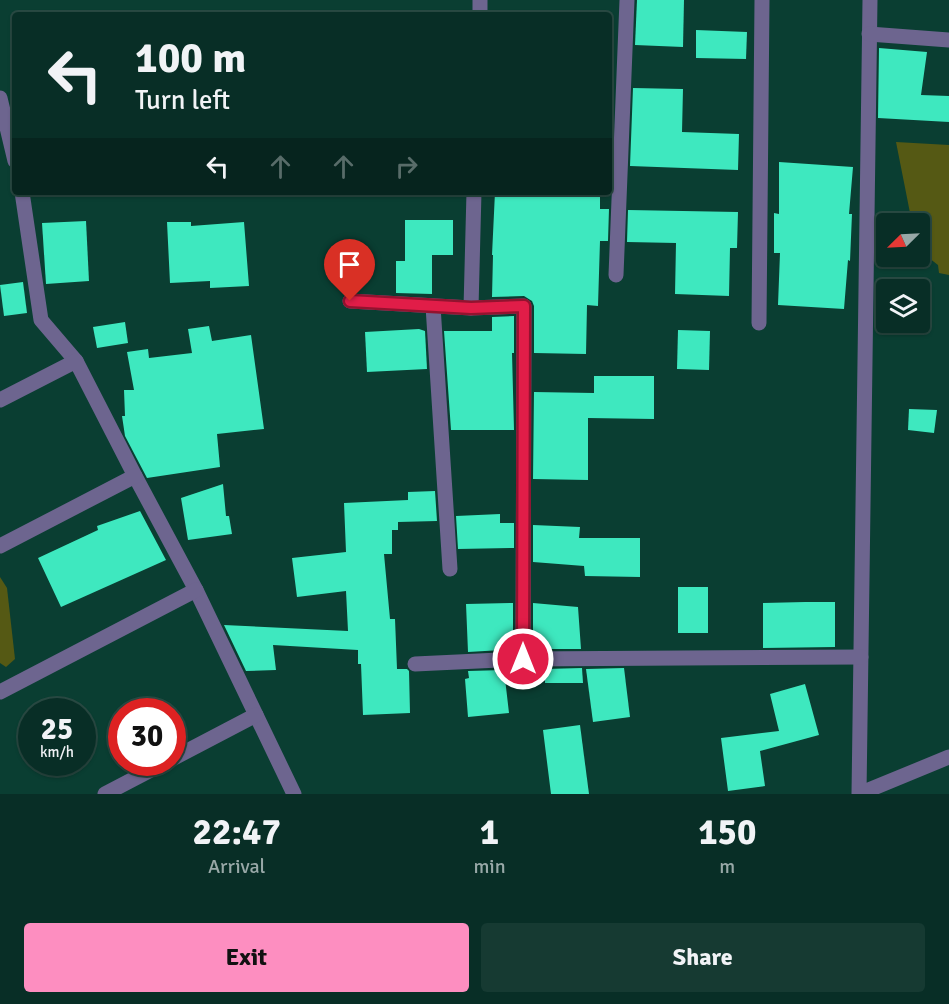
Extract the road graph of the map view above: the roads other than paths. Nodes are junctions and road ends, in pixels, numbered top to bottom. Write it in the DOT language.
graph roads {
  1 [pos="627,0"];
  2 [pos="762,0"];
  3 [pos="870,0"];
  4 [pos="869,34"];
  5 [pos="949,40"];
  6 [pos="0,98"];
  7 [pos="12,148"];
  8 [pos="22,195"];
  9 [pos="474,195"];
  10 [pos="616,275"];
  11 [pos="350,301"];
  12 [pos="434,306"];
  13 [pos="471,308"];
  14 [pos="759,323"];
  15 [pos="76,361"];
  16 [pos="0,400"];
  17 [pos="135,476"];
  18 [pos="0,546"];
  19 [pos="450,569"];
  20 [pos="196,590"];
  21 [pos="861,657"];
  22 [pos="523,659"];
  23 [pos="415,664"];
  24 [pos="0,692"];
  25 [pos="256,715"];
  26 [pos="186,752"];
  27 [pos="949,757"];
  28 [pos="139,776"];
  29 [pos="105,794"];
  30 [pos="294,794"];
  1 -- 10 [label="street"];
  2 -- 14 [label="street"];
  3 -- 4 [label="street"];
  4 -- 5 [label="street"];
  4 -- 21 [label="street"];
  6 -- 7 [label="street"];
  8 -- 15 [label="street"];
  9 -- 13 [label="street"];
  11 -- 12 [label="street"];
  12 -- 13 [label="street"];
  12 -- 19 [label="street"];
  13 -- 22 [label="street"];
  15 -- 16 [label="street"];
  15 -- 17 [label="street"];
  17 -- 18 [label="street"];
  17 -- 20 [label="street"];
  20 -- 24 [label="street"];
  20 -- 25 [label="street"];
  21 -- 22 [label="street"];
  21 -- 27 [label="street"];
  22 -- 23 [label="street"];
  25 -- 26 [label="street"];
  25 -- 30 [label="street"];
  28 -- 29 [label="street"];
}
